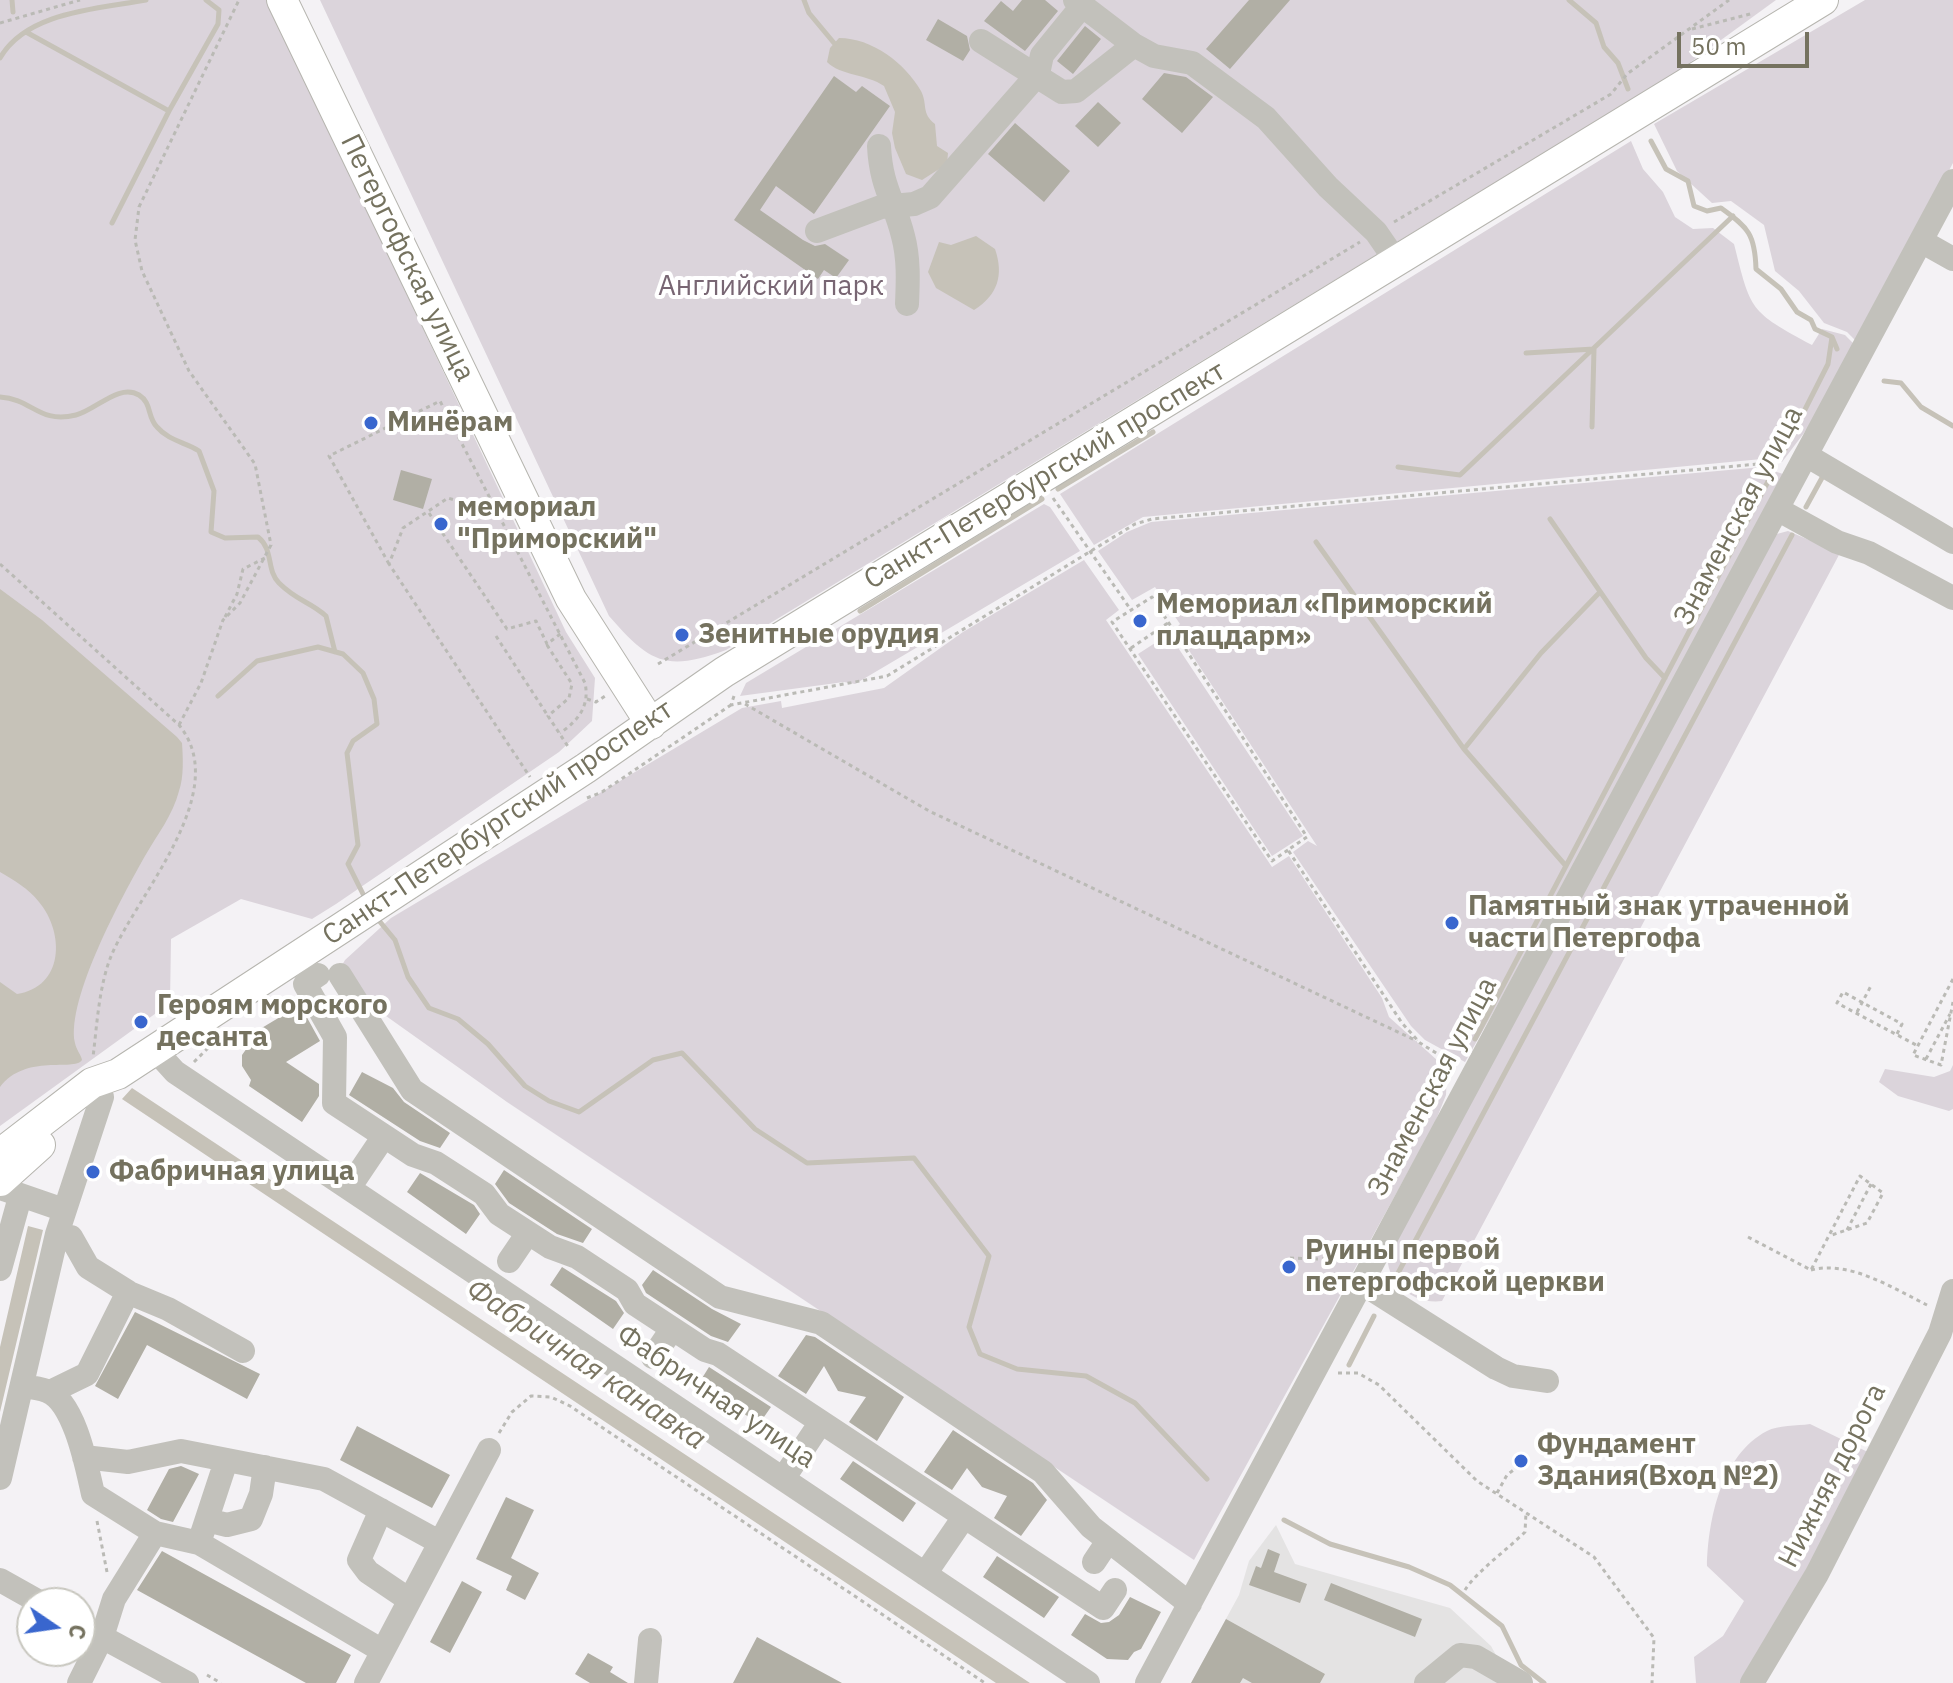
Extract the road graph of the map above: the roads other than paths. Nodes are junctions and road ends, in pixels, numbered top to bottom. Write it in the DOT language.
graph roads {
  1 [pos="282,0"];
  2 [pos="1823,0"];
  3 [pos="1078,3"];
  4 [pos="981,41"];
  5 [pos="1134,45"];
  6 [pos="1038,74"];
  7 [pos="879,146"];
  8 [pos="1953,181"];
  9 [pos="891,207"];
  10 [pos="817,231"];
  11 [pos="1921,241"];
  12 [pos="1953,259"];
  13 [pos="1396,261"];
  14 [pos="907,304"];
  15 [pos="1801,463"];
  16 [pos="1777,509"];
  17 [pos="1953,542"];
  18 [pos="1953,598"];
  19 [pos="651,724"];
  20 [pos="321,967"];
  21 [pos="345,1023"];
  22 [pos="155,1050"];
  23 [pos="104,1078"];
  24 [pos="384,1136"];
  25 [pos="0,1154"];
  26 [pos="7,1188"];
  27 [pos="349,1188"];
  28 [pos="64,1210"];
  29 [pos="528,1233"];
  30 [pos="71,1237"];
  31 [pos="509,1261"];
  32 [pos="0,1269"];
  33 [pos="1366,1274"];
  34 [pos="127,1292"];
  35 [pos="1952,1296"];
  36 [pos="672,1329"];
  37 [pos="243,1351"];
  38 [pos="653,1357"];
  39 [pos="1547,1381"];
  40 [pos="22,1386"];
  41 [pos="50,1392"];
  42 [pos="821,1422"];
  43 [pos="489,1450"];
  44 [pos="84,1457"];
  45 [pos="226,1461"];
  46 [pos="265,1467"];
  47 [pos="0,1478"];
  48 [pos="783,1479"];
  49 [pos="381,1510"];
  50 [pos="964,1517"];
  51 [pos="203,1532"];
  52 [pos="155,1533"];
  53 [pos="1108,1541"];
  54 [pos="439,1542"];
  55 [pos="1094,1562"];
  56 [pos="925,1574"];
  57 [pos="1115,1590"];
  58 [pos="408,1599"];
  59 [pos="1190,1604"];
  60 [pos="96,1634"];
  61 [pos="102,1637"];
  62 [pos="650,1640"];
  63 [pos="381,1650"];
  64 [pos="79,1683"];
  65 [pos="187,1683"];
  66 [pos="366,1683"];
  67 [pos="646,1683"];
  68 [pos="1088,1683"];
  69 [pos="1147,1683"];
  70 [pos="1426,1683"];
  71 [pos="1521,1683"];
  72 [pos="1752,1683"];
  1 -- 19 [label="main road, Петергофская улица"];
  2 -- 13 [label="main road, Санкт-Петербургский проспект"];
  3 -- 5 [label="street"];
  3 -- 6 [label="street"];
  4 -- 6 [label="street"];
  5 -- 6 [label="street"];
  5 -- 13 [label="street"];
  6 -- 9 [label="street"];
  7 -- 9 [label="street"];
  8 -- 11 [label="street, Знаменская улица"];
  9 -- 10 [label="street"];
  9 -- 14 [label="street"];
  11 -- 12 [label="street"];
  11 -- 15 [label="street, Знаменская улица"];
  13 -- 19 [label="main road, Санкт-Петербургский проспект"];
  15 -- 16 [label="street, Знаменская улица"];
  15 -- 17 [label="street"];
  16 -- 18 [label="street"];
  16 -- 33 [label="street, Знаменская улица"];
  19 -- 20 [label="main road, Санкт-Петербургский проспект"];
  20 -- 21 [label="street"];
  20 -- 22 [label="main road, Санкт-Петербургский проспект"];
  20 -- 24 [label="street"];
  20 -- 53 [label="street"];
  22 -- 23 [label="main road, Санкт-Петербургский проспект"];
  22 -- 27 [label="street, Фабричная улица"];
  23 -- 25 [label="main road, Санкт-Петербургский проспект"];
  23 -- 26 [label="main road, Санкт-Петербургский проспект"];
  23 -- 28 [label="street"];
  24 -- 27 [label="street"];
  24 -- 29 [label="street"];
  26 -- 28 [label="street"];
  26 -- 32 [label="street"];
  27 -- 48 [label="street, Фабричная улица"];
  28 -- 40 [label="street"];
  29 -- 31 [label="street"];
  29 -- 36 [label="street"];
  30 -- 34 [label="street"];
  33 -- 39 [label="street"];
  33 -- 59 [label="street, Знаменская улица"];
  34 -- 37 [label="street"];
  34 -- 41 [label="street"];
  35 -- 72 [label="street, Нижняя дорога"];
  36 -- 38 [label="street"];
  36 -- 42 [label="street"];
  40 -- 41 [label="street"];
  40 -- 47 [label="street"];
  41 -- 44 [label="street"];
  42 -- 48 [label="street"];
  42 -- 50 [label="street"];
  43 -- 54 [label="street"];
  44 -- 45 [label="street"];
  44 -- 52 [label="street"];
  45 -- 46 [label="street"];
  45 -- 51 [label="street"];
  46 -- 49 [label="street"];
  46 -- 51 [label="street"];
  48 -- 56 [label="street, Фабричная улица"];
  49 -- 54 [label="street"];
  49 -- 58 [label="street"];
  50 -- 56 [label="street"];
  50 -- 57 [label="street"];
  51 -- 52 [label="street"];
  51 -- 63 [label="street"];
  52 -- 61 [label="street"];
  53 -- 55 [label="street"];
  53 -- 59 [label="street"];
  54 -- 58 [label="street"];
  56 -- 68 [label="street, Фабричная улица"];
  58 -- 63 [label="street"];
  59 -- 69 [label="street, Знаменская улица"];
  60 -- 61 [label="street"];
  61 -- 64 [label="street"];
  61 -- 65 [label="street"];
  62 -- 67 [label="street"];
  63 -- 66 [label="street"];
  70 -- 71 [label="street"];
}
